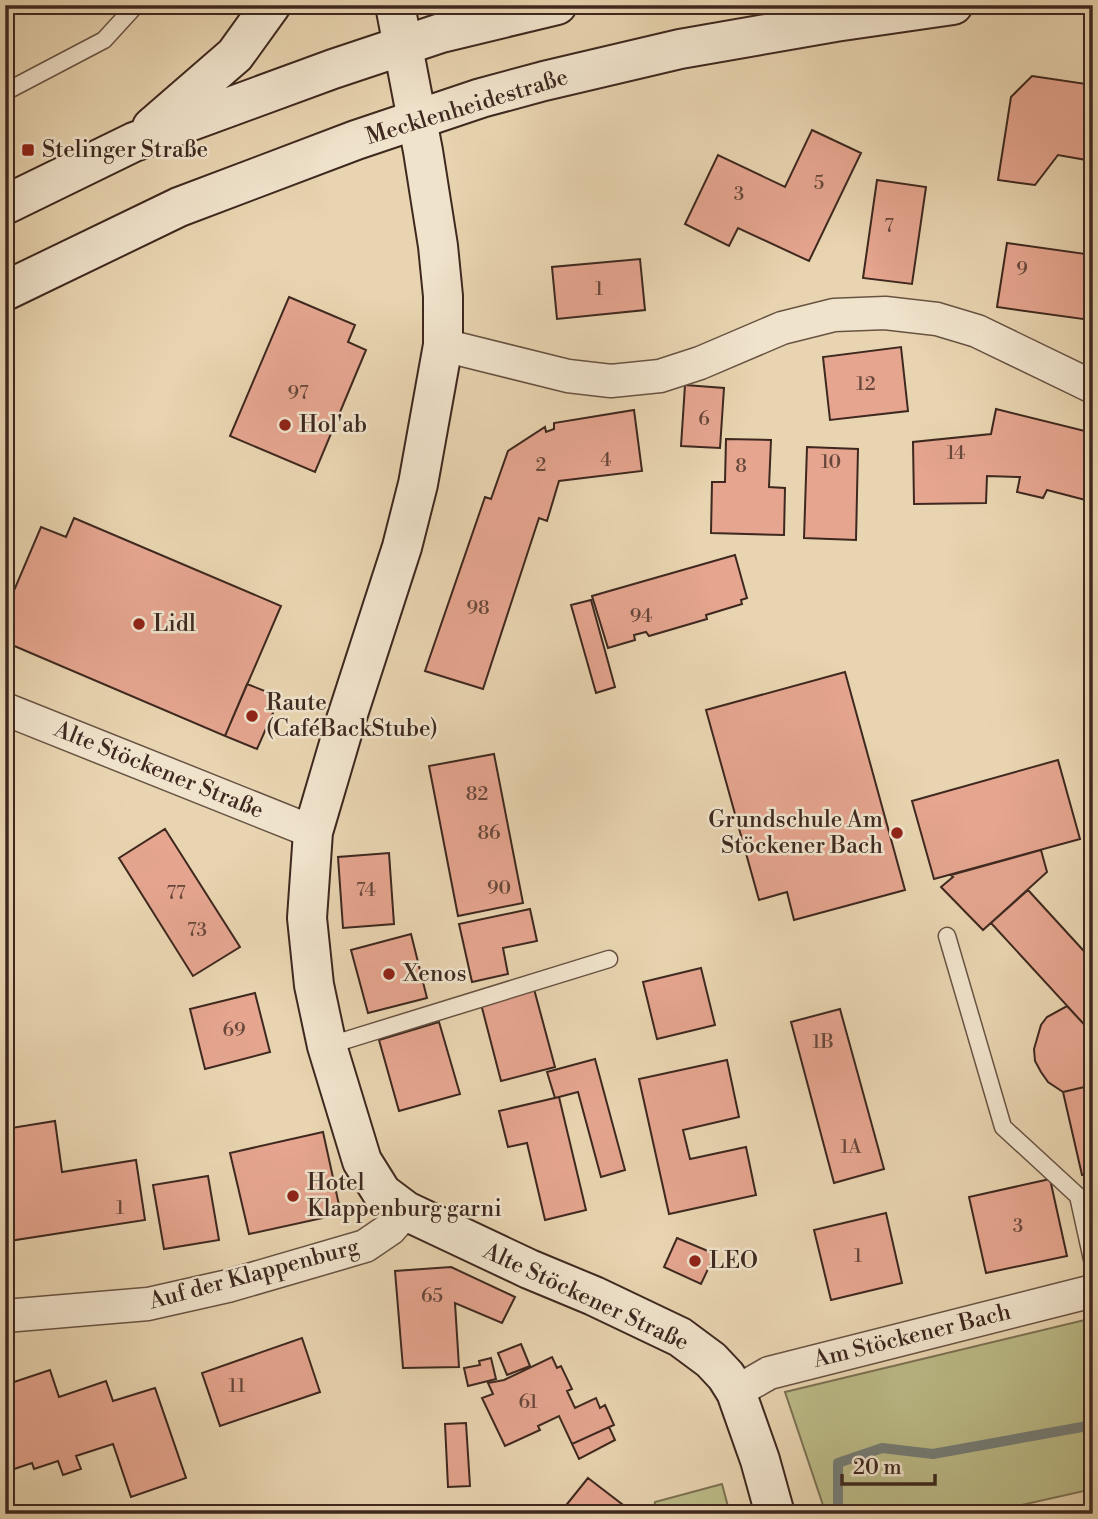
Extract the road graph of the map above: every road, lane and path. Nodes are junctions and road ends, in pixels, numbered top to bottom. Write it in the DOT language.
graph roads {
  1 [pos="136,5"];
  2 [pos="271,5"];
  3 [pos="395,5"];
  4 [pos="557,5"];
  5 [pos="953,5"];
  6 [pos="402,44"];
  7 [pos="5,92"];
  8 [pos="417,120"];
  9 [pos="134,142"];
  10 [pos="5,205"];
  11 [pos="5,291"];
  12 [pos="443,345"];
  13 [pos="1093,387"];
  14 [pos="5,709"];
  15 [pos="313,832"];
  16 [pos="947,936"];
  17 [pos="609,959"];
  18 [pos="327,1046"];
  19 [pos="406,1211"];
  20 [pos="1093,1264"];
  21 [pos="1093,1291"];
  22 [pos="5,1316"];
  23 [pos="736,1392"];
  24 [pos="775,1514"];
  1 -- 7 [label="lane"];
  2 -- 9 [label="main road"];
  3 -- 6 [label="main road"];
  4 -- 6 [label="main road"];
  5 -- 8 [label="main road, Mecklenheidestraße"];
  6 -- 8 [label="main road"];
  6 -- 9 [label="main road"];
  8 -- 11 [label="main road, Mecklenheidestraße"];
  8 -- 12 [label="main road, Alte Stöckener Straße"];
  9 -- 10 [label="main road"];
  12 -- 13 [label="street"];
  12 -- 15 [label="main road, Alte Stöckener Straße"];
  14 -- 15 [label="street, Alte Stöckener Straße"];
  15 -- 18 [label="main road, Alte Stöckener Straße"];
  16 -- 20 [label="lane"];
  17 -- 18 [label="lane"];
  18 -- 19 [label="main road, Alte Stöckener Straße"];
  19 -- 22 [label="street, Auf der Klappenburg"];
  19 -- 23 [label="main road, Alte Stöckener Straße"];
  21 -- 23 [label="street, Am Stöckener Bach"];
  23 -- 24 [label="main road, Alte Stöckener Straße"];
}
